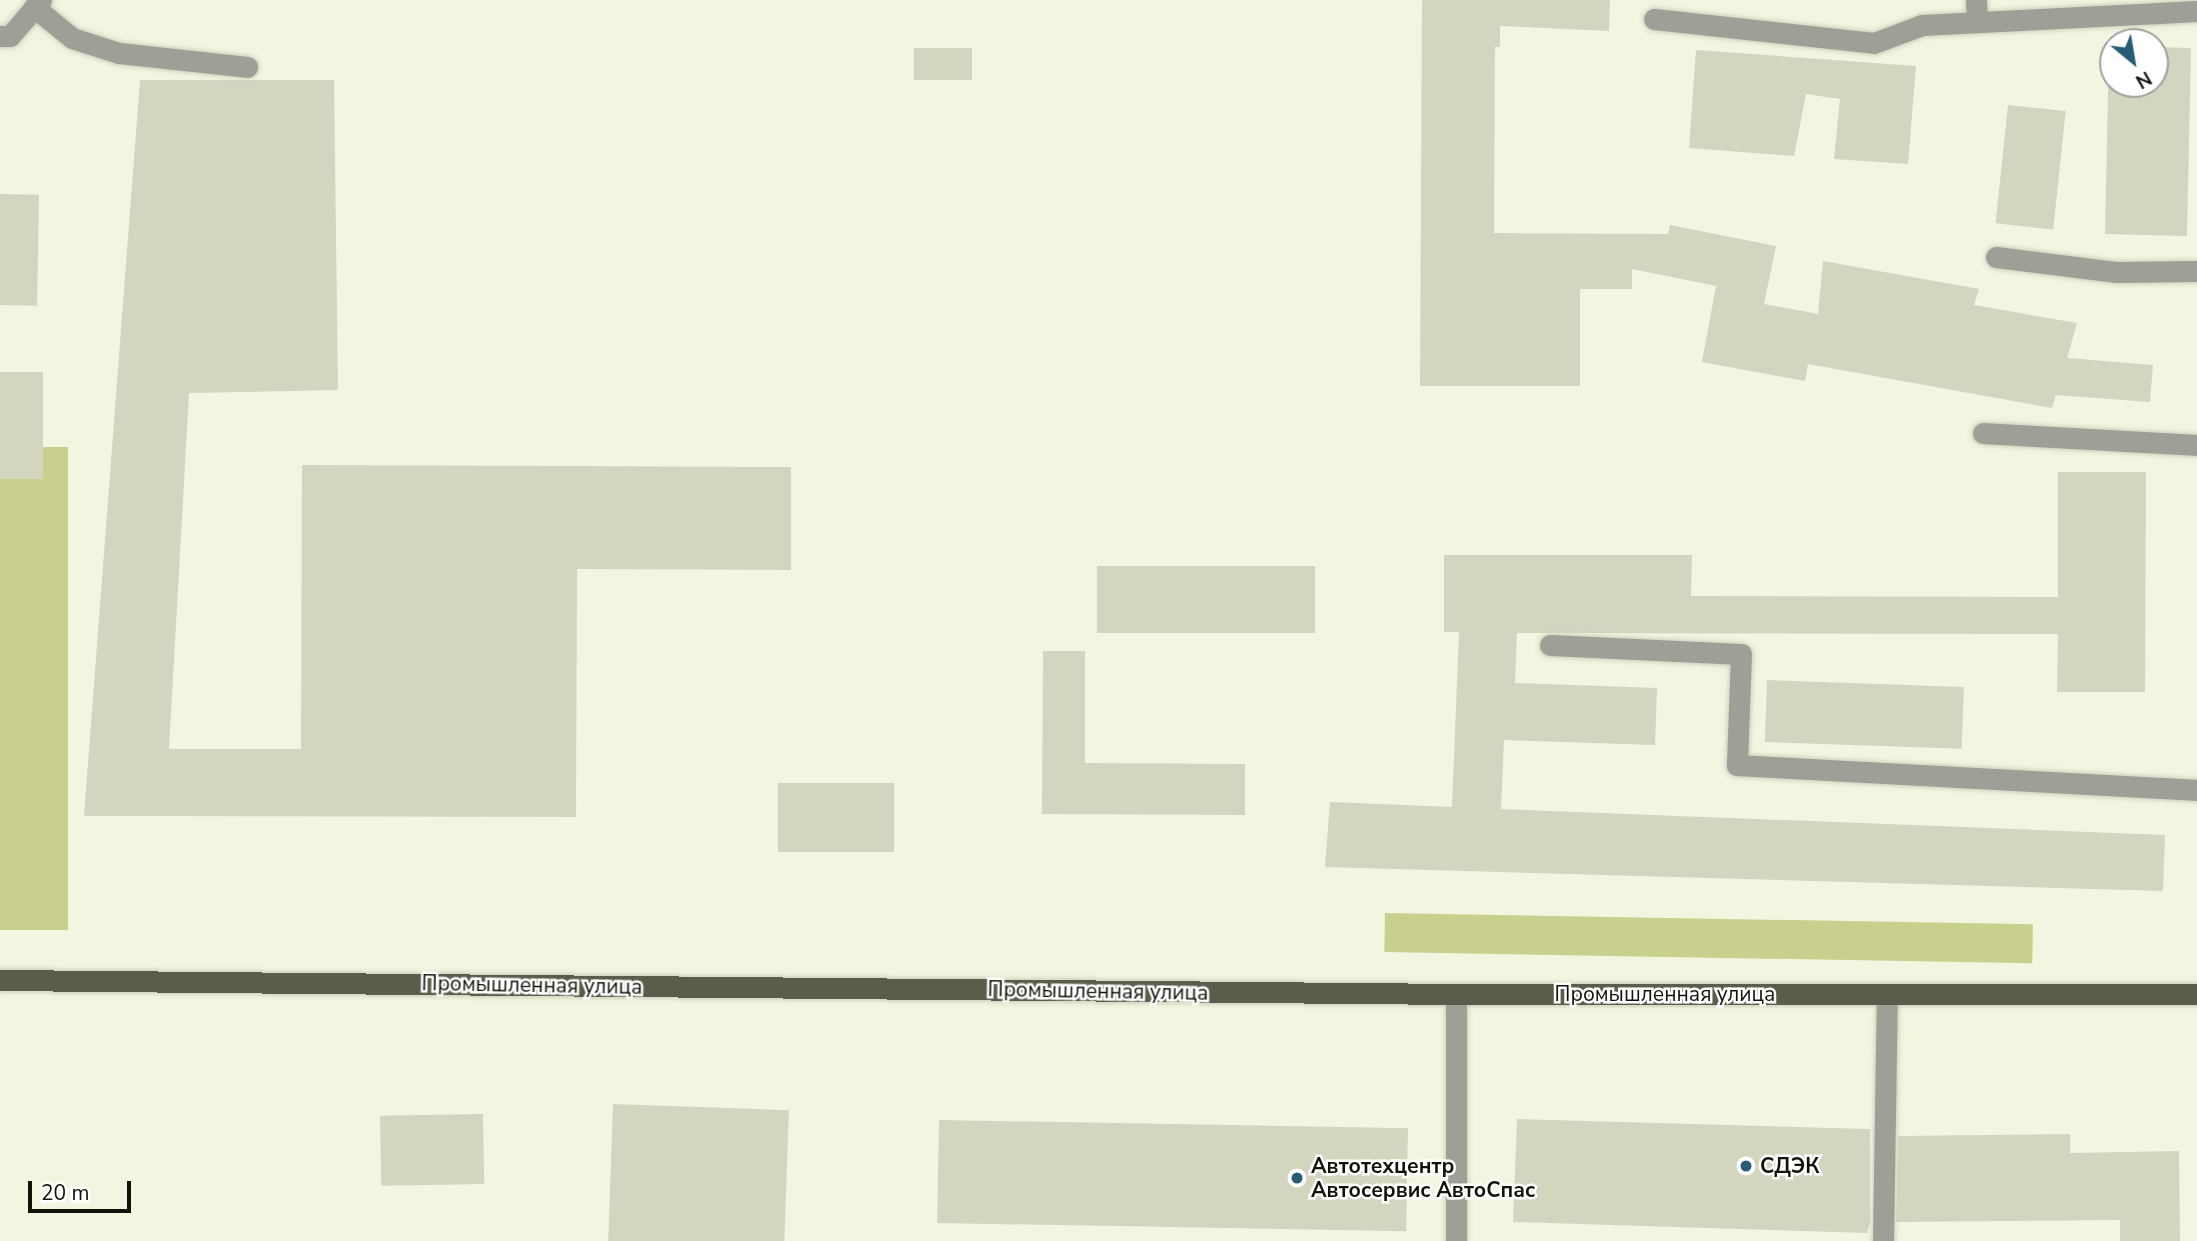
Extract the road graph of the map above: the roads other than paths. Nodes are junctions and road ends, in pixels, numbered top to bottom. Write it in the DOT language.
graph roads {
  1 [pos="1976,0"];
  2 [pos="37,4"];
  3 [pos="2197,11"];
  4 [pos="1654,19"];
  5 [pos="1977,22"];
  6 [pos="0,37"];
  7 [pos="247,68"];
  8 [pos="1996,257"];
  9 [pos="2197,271"];
  10 [pos="1983,433"];
  11 [pos="2197,445"];
  12 [pos="1549,645"];
  13 [pos="2197,790"];
  14 [pos="0,980"];
  15 [pos="1457,994"];
  16 [pos="2197,994"];
  17 [pos="1887,995"];
  18 [pos="1456,1241"];
  19 [pos="1885,1241"];
  1 -- 5 [label="lane"];
  2 -- 6 [label="lane"];
  2 -- 7 [label="lane"];
  3 -- 5 [label="lane"];
  4 -- 5 [label="lane"];
  8 -- 9 [label="lane"];
  10 -- 11 [label="lane"];
  12 -- 13 [label="lane"];
  14 -- 15 [label="main road, Промышленная улица"];
  15 -- 17 [label="main road, Промышленная улица"];
  15 -- 18 [label="lane"];
  16 -- 17 [label="main road, Промышленная улица"];
  17 -- 19 [label="lane"];
}
